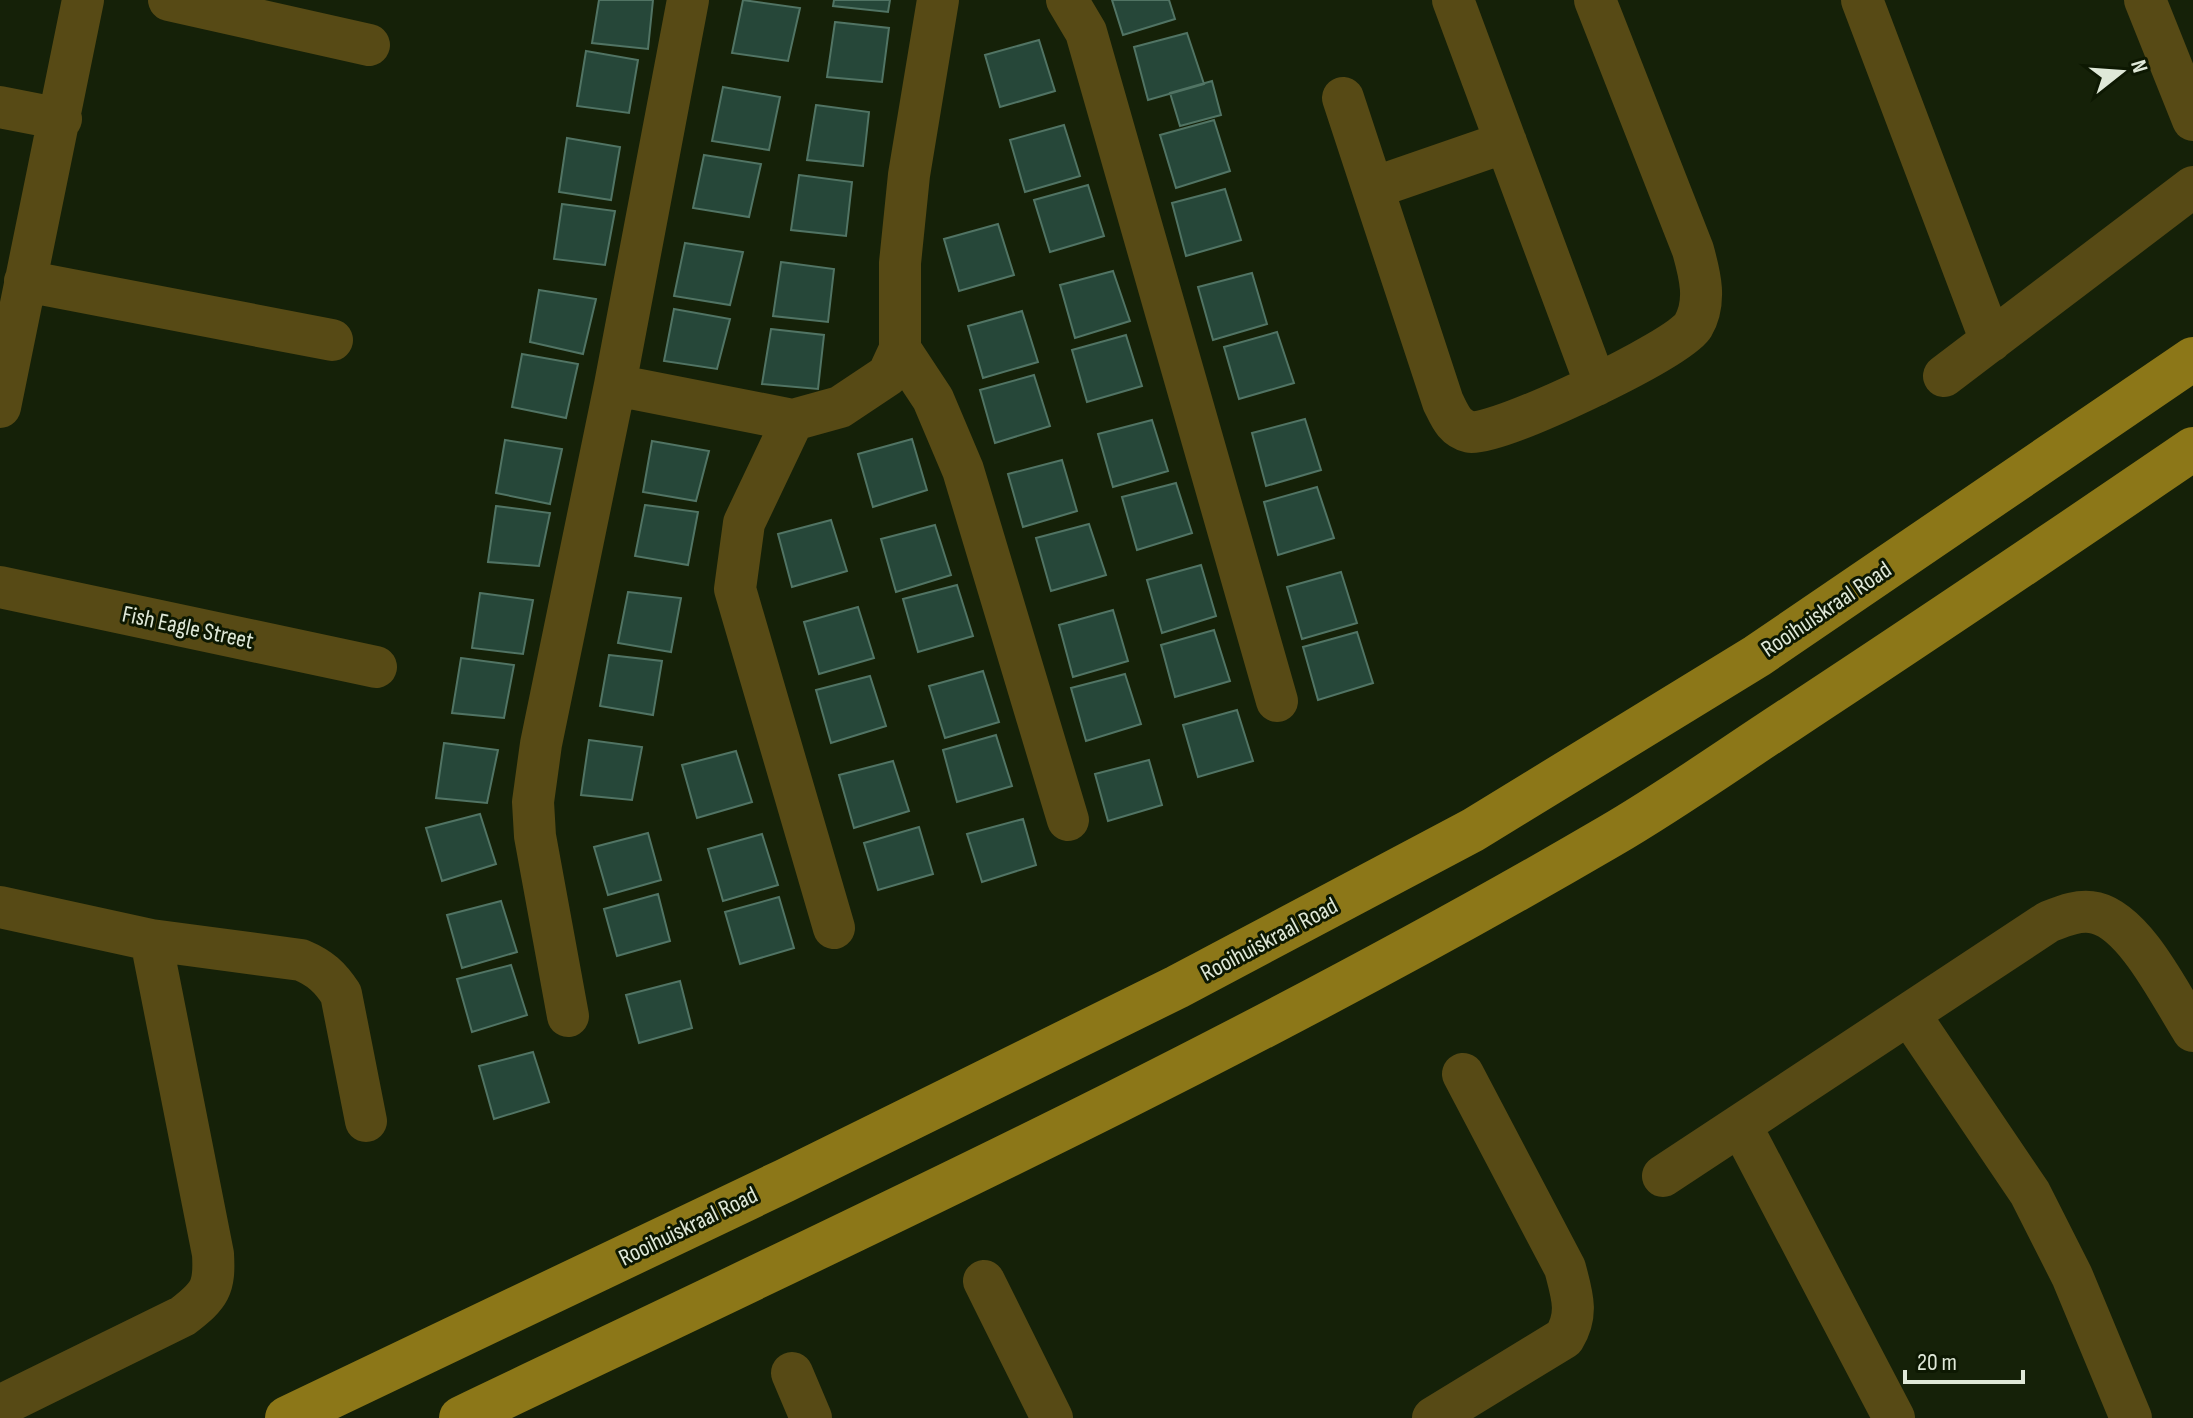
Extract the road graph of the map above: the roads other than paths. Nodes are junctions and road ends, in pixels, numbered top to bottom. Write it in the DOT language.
graph roads {
  1 [pos="83,0"];
  2 [pos="169,0"];
  3 [pos="688,0"];
  4 [pos="938,0"];
  5 [pos="1067,0"];
  6 [pos="1453,0"];
  7 [pos="1595,0"];
  8 [pos="1862,0"];
  9 [pos="2145,0"];
  10 [pos="369,45"];
  11 [pos="1343,98"];
  12 [pos="0,107"];
  13 [pos="61,119"];
  14 [pos="2193,120"];
  15 [pos="1506,142"];
  16 [pos="2193,187"];
  17 [pos="1373,188"];
  18 [pos="25,281"];
  19 [pos="332,340"];
  20 [pos="1991,341"];
  21 [pos="900,349"];
  22 [pos="2193,359"];
  23 [pos="1944,376"];
  24 [pos="615,385"];
  25 [pos="1596,385"];
  26 [pos="1,399"];
  27 [pos="793,420"];
  28 [pos="2193,449"];
  29 [pos="0,587"];
  30 [pos="376,667"];
  31 [pos="1277,701"];
  32 [pos="1068,820"];
  33 [pos="0,907"];
  34 [pos="834,928"];
  35 [pos="151,940"];
  36 [pos="1909,1014"];
  37 [pos="568,1016"];
  38 [pos="2193,1031"];
  39 [pos="1463,1074"];
  40 [pos="366,1121"];
  41 [pos="1741,1126"];
  42 [pos="1663,1176"];
  43 [pos="984,1281"];
  44 [pos="792,1373"];
  45 [pos="0,1406"];
  46 [pos="287,1418"];
  47 [pos="461,1418"];
  48 [pos="811,1418"];
  49 [pos="1052,1418"];
  50 [pos="1433,1418"];
  51 [pos="1894,1418"];
  52 [pos="2131,1418"];
  1 -- 13 [label="street"];
  2 -- 10 [label="street"];
  3 -- 24 [label="street"];
  4 -- 21 [label="street"];
  5 -- 31 [label="street"];
  6 -- 15 [label="street"];
  7 -- 25 [label="street"];
  8 -- 20 [label="street"];
  9 -- 14 [label="street"];
  11 -- 17 [label="street"];
  12 -- 13 [label="street"];
  13 -- 18 [label="street"];
  15 -- 17 [label="street"];
  15 -- 25 [label="street"];
  16 -- 20 [label="street"];
  17 -- 25 [label="street"];
  18 -- 19 [label="street"];
  18 -- 26 [label="street"];
  20 -- 23 [label="street"];
  21 -- 27 [label="street"];
  21 -- 32 [label="street"];
  22 -- 46 [label="main road, Rooihuiskraal Road"];
  24 -- 27 [label="street"];
  24 -- 37 [label="street"];
  27 -- 34 [label="street"];
  28 -- 47 [label="main road"];
  29 -- 30 [label="street, Fish Eagle Street"];
  33 -- 35 [label="street"];
  35 -- 40 [label="street"];
  35 -- 45 [label="street"];
  36 -- 38 [label="street"];
  36 -- 41 [label="street"];
  36 -- 52 [label="street"];
  39 -- 50 [label="street"];
  41 -- 42 [label="street"];
  41 -- 51 [label="street"];
  43 -- 49 [label="street"];
  44 -- 48 [label="street"];
}
